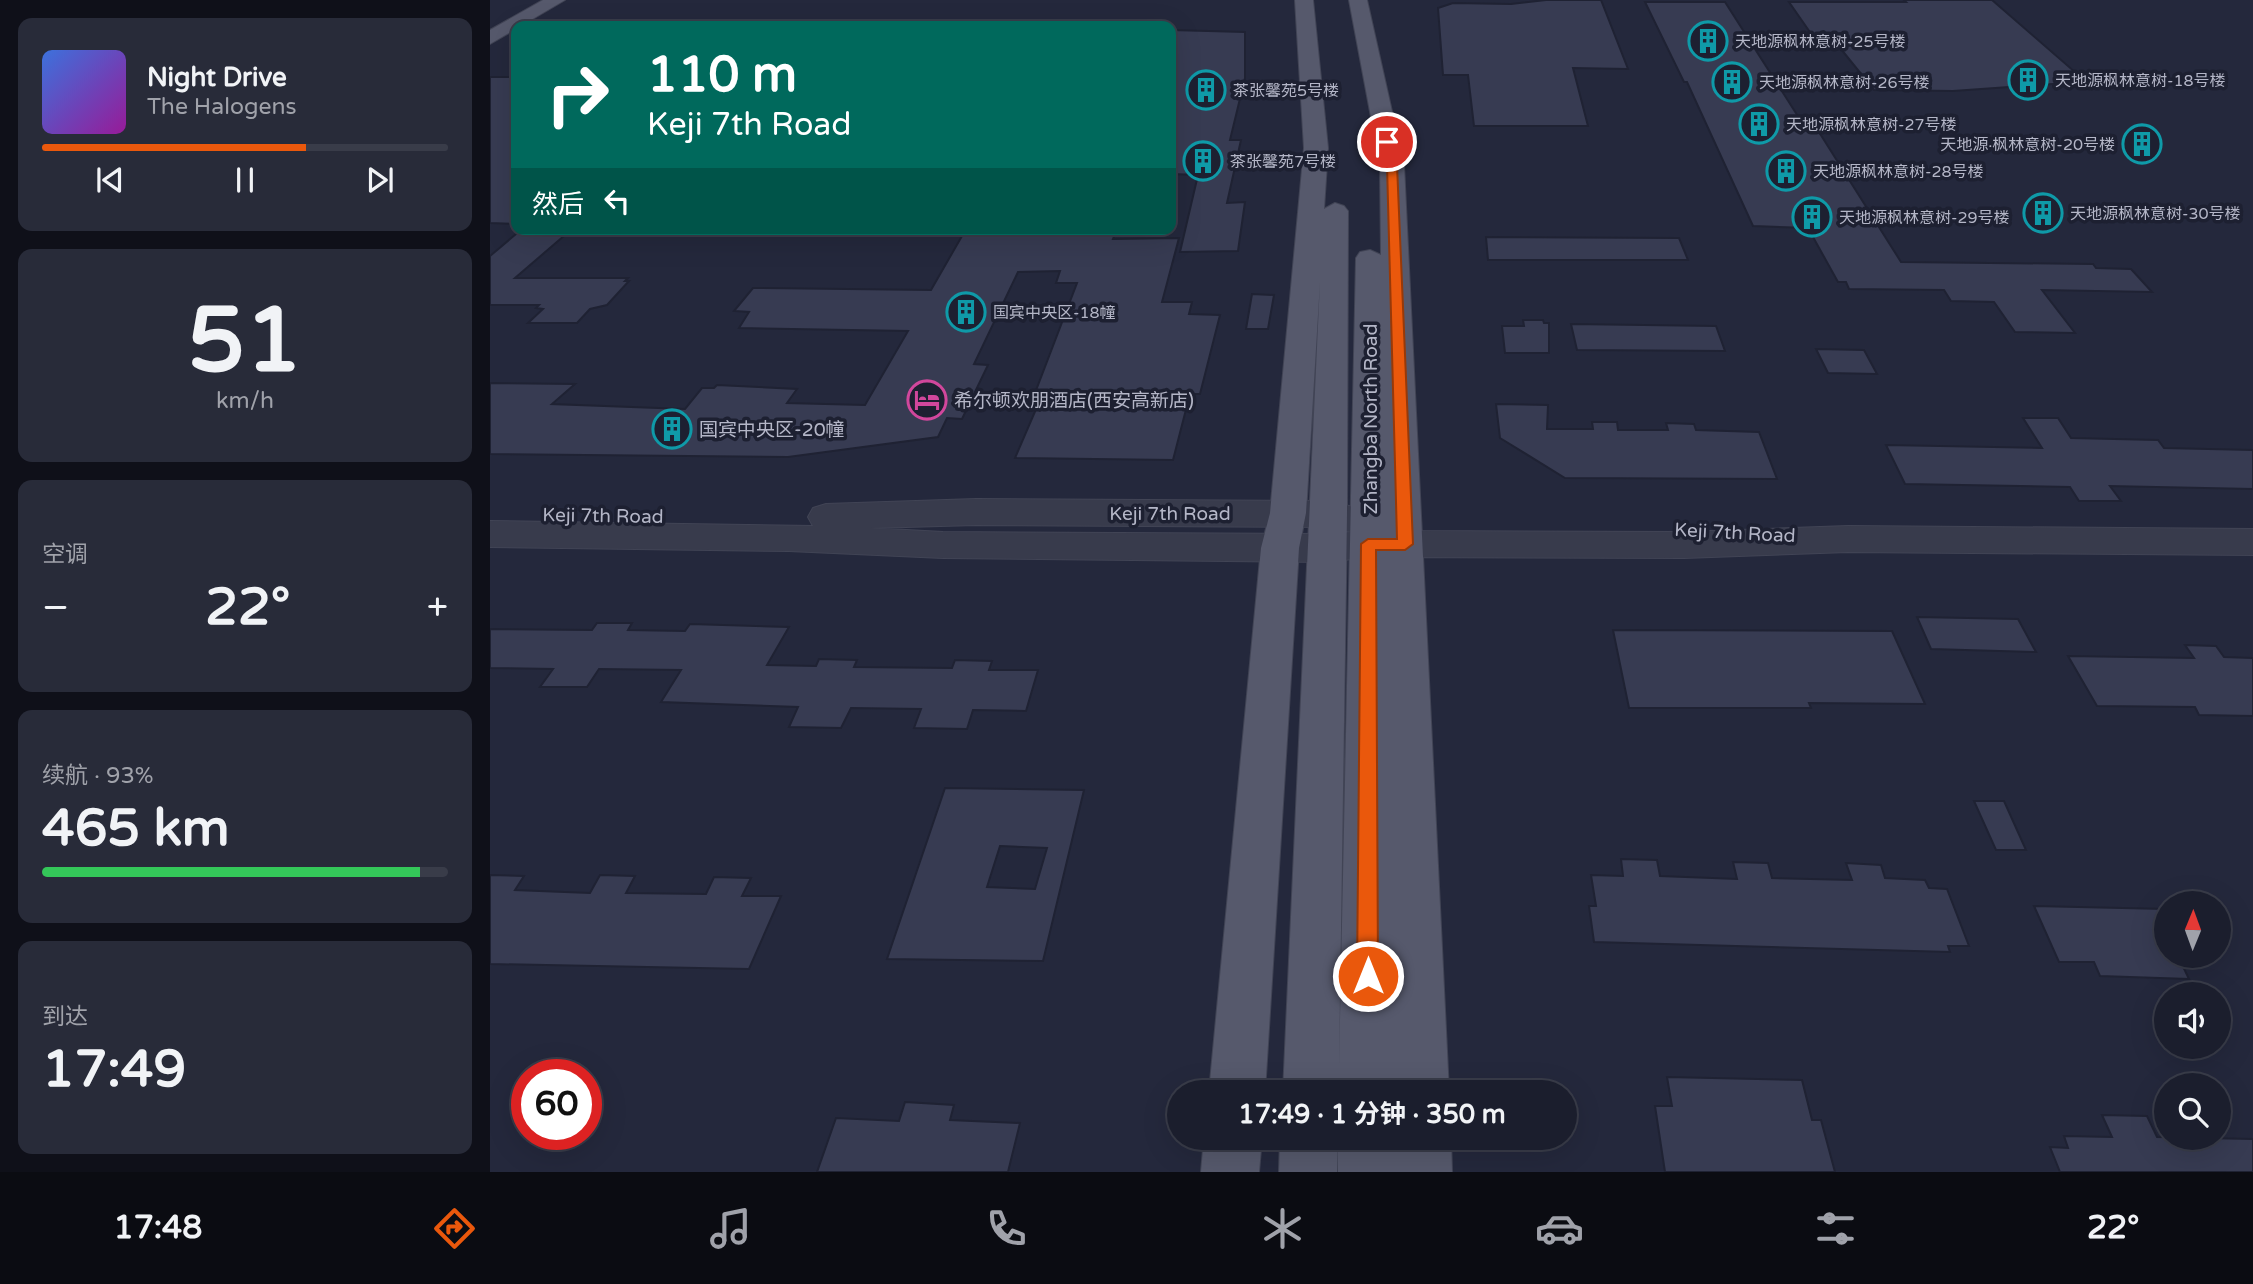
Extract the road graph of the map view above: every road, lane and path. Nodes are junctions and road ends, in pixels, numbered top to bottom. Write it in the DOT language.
graph roads {
  1 [pos="530,0"];
  2 [pos="556,0"];
  3 [pos="1304,0"];
  4 [pos="1319,0"];
  5 [pos="1345,0"];
  6 [pos="1358,0"];
  7 [pos="520,21"];
  8 [pos="490,23"];
  9 [pos="511,26"];
  10 [pos="490,38"];
  11 [pos="490,514"];
  12 [pos="1284,531"];
  13 [pos="1328,531"];
  14 [pos="490,534"];
  15 [pos="1387,534"];
  16 [pos="2253,542"];
  17 [pos="1238,1080"];
  18 [pos="1311,1080"];
  19 [pos="1367,1080"];
  20 [pos="1420,1080"];
  21 [pos="1232,1150"];
  22 [pos="1309,1150"];
  23 [pos="1367,1150"];
  24 [pos="1422,1150"];
  25 [pos="1230,1172"];
  26 [pos="1308,1172"];
  27 [pos="1367,1172"];
  28 [pos="1423,1172"];
  1 -- 8 [label="main road"];
  2 -- 7 [label="main road"];
  3 -- 12 [label="main road"];
  4 -- 13 [label="main road, Zhangba North Road"];
  5 -- 15 [label="main road, Zhangba North Road"];
  6 -- 15 [label="main road"];
  9 -- 10 [label="main road"];
  11 -- 12 [label="street, Keji 7th Road"];
  12 -- 13 [label="street, Keji 7th Road"];
  12 -- 14 [label="street, Keji 7th Road"];
  12 -- 17 [label="main road"];
  13 -- 15 [label="street, Keji 7th Road"];
  13 -- 18 [label="main road, Zhangba North Road"];
  15 -- 16 [label="street, Keji 7th Road"];
  15 -- 19 [label="main road, Zhangba North Road"];
  15 -- 20 [label="main road"];
  21 -- 25 [label="main road"];
  22 -- 26 [label="main road"];
  23 -- 27 [label="main road"];
  24 -- 28 [label="main road"];
}
